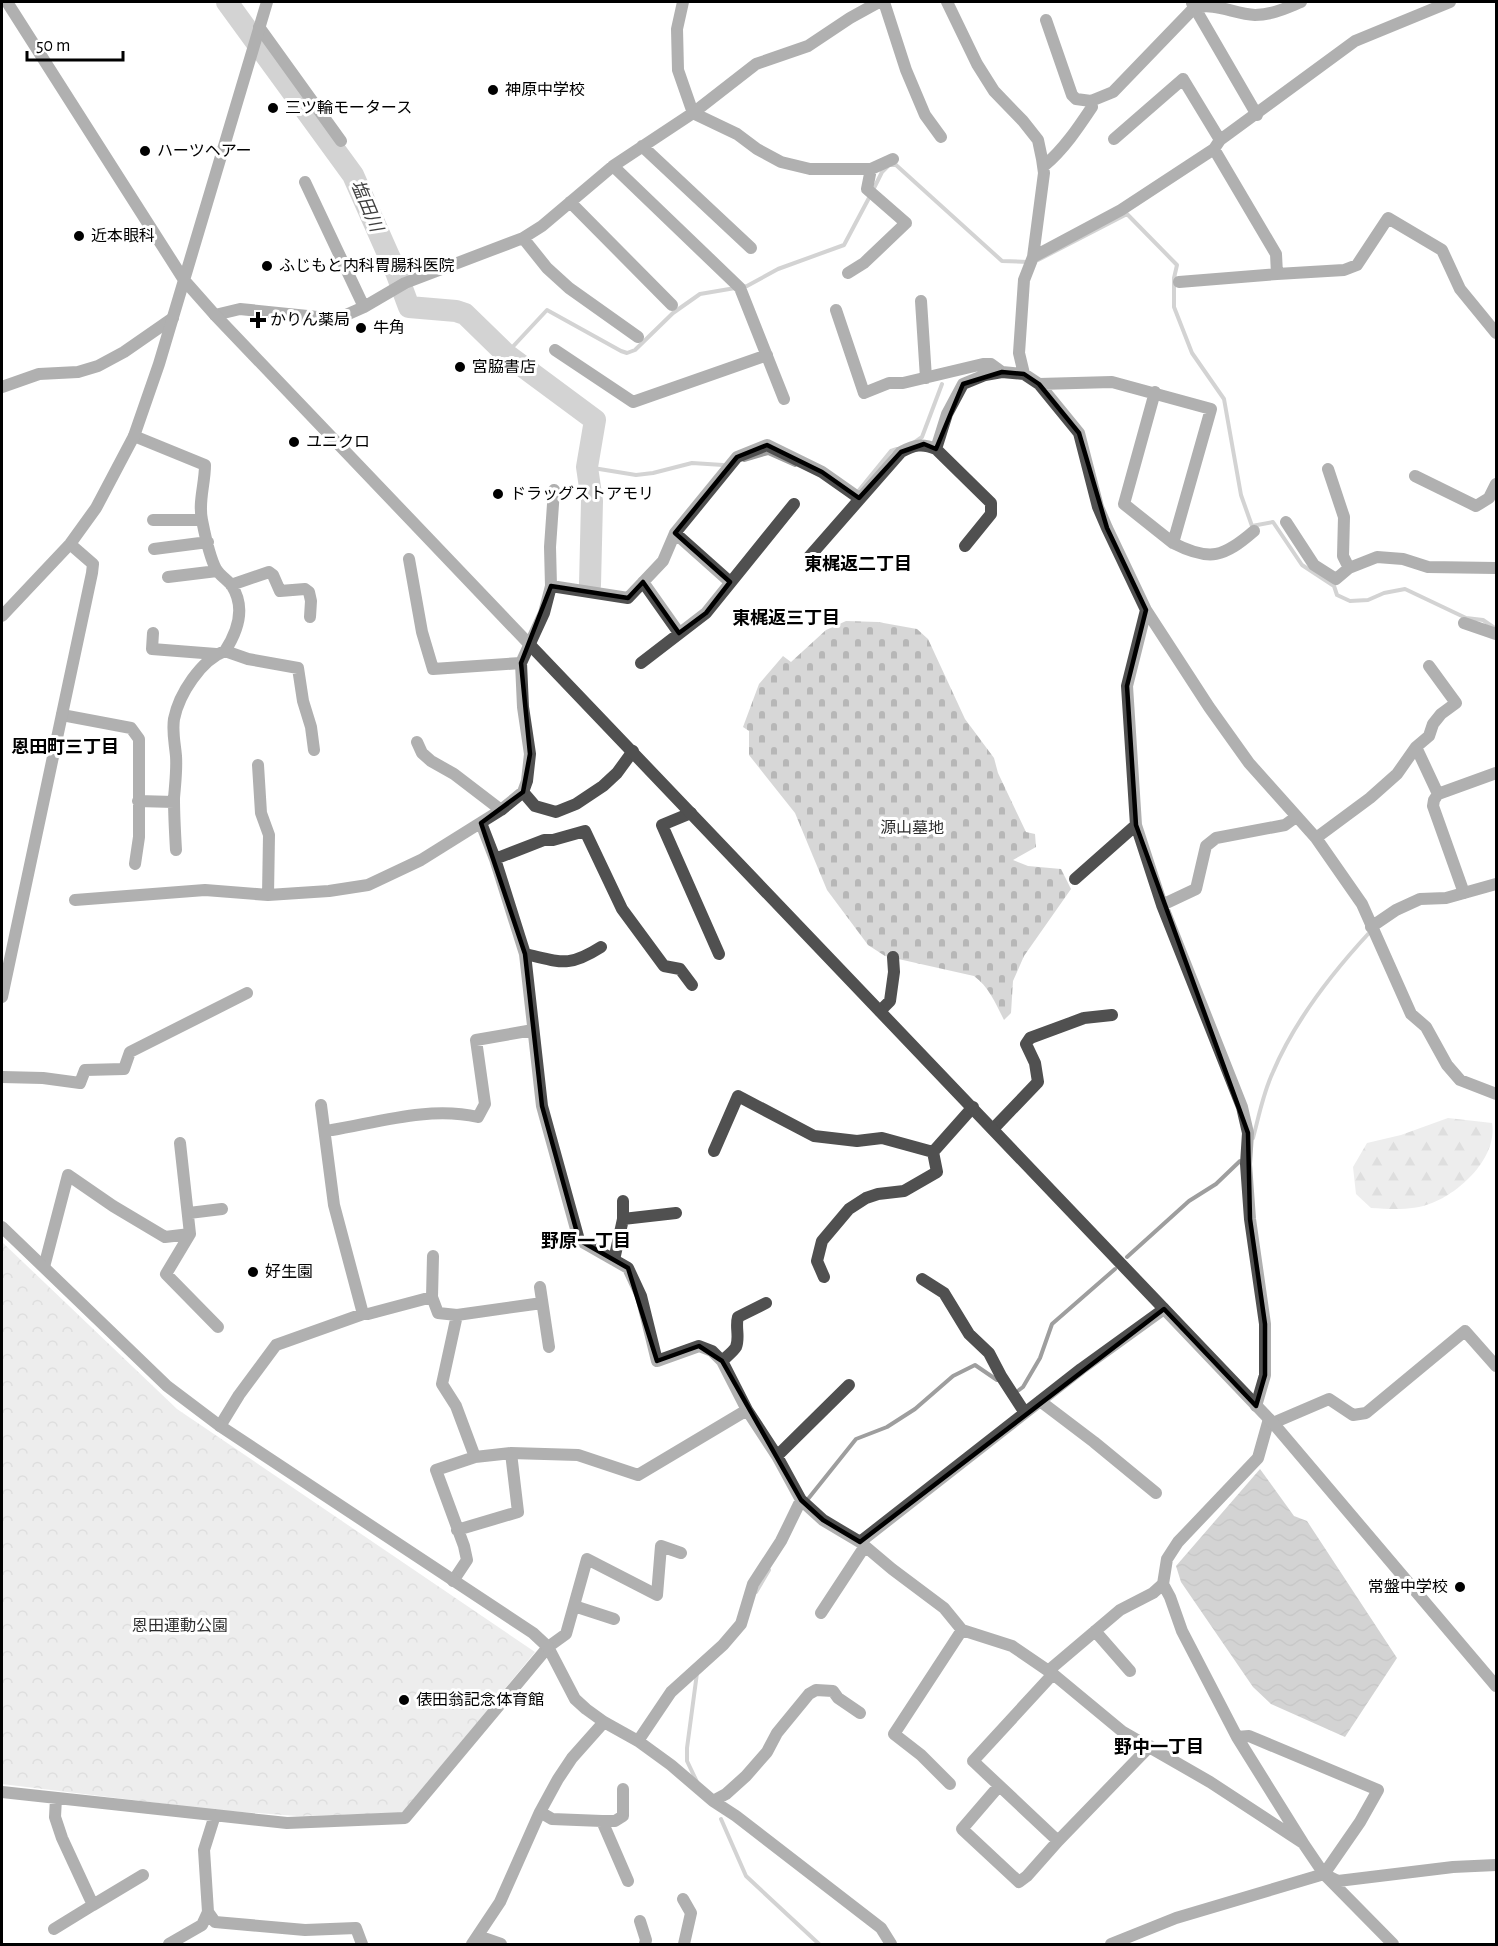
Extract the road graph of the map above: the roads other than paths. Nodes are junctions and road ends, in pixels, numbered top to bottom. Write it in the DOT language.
graph roads {
  1 [pos="7,2"];
  2 [pos="267,2"];
  3 [pos="683,2"];
  4 [pos="879,2"];
  5 [pos="884,2"];
  6 [pos="947,2"];
  7 [pos="1262,2"];
  8 [pos="1301,2"];
  9 [pos="1450,2"];
  10 [pos="1192,5"];
  11 [pos="1266,14"];
  12 [pos="1046,20"];
  13 [pos="259,29"];
  14 [pos="1091,101"];
  15 [pos="693,113"];
  16 [pos="1257,115"];
  17 [pos="942,137"];
  18 [pos="1113,139"];
  19 [pos="341,141"];
  20 [pos="1217,145"];
  21 [pos="642,146"];
  22 [pos="893,159"];
  23 [pos="613,166"];
  24 [pos="1044,166"];
  25 [pos="871,169"];
  26 [pos="305,182"];
  27 [pos="570,202"];
  28 [pos="524,238"];
  29 [pos="751,248"];
  30 [pos="1033,257"];
  31 [pos="848,273"];
  32 [pos="1277,274"];
  33 [pos="184,280"];
  34 [pos="1179,282"];
  35 [pos="921,301"];
  36 [pos="672,305"];
  37 [pos="364,308"];
  38 [pos="836,310"];
  39 [pos="215,315"];
  40 [pos="172,318"];
  41 [pos="1497,333"];
  42 [pos="638,337"];
  43 [pos="555,350"];
  44 [pos="767,355"];
  45 [pos="1002,372"];
  46 [pos="1024,374"];
  47 [pos="926,378"];
  48 [pos="3,383"];
  49 [pos="1039,384"];
  50 [pos="1155,392"];
  51 [pos="784,399"];
  52 [pos="134,436"];
  53 [pos="936,449"];
  54 [pos="1328,469"];
  55 [pos="1414,476"];
  56 [pos="1497,484"];
  57 [pos="554,490"];
  58 [pos="859,498"];
  59 [pos="794,504"];
  60 [pos="153,520"];
  61 [pos="202,520"];
  62 [pos="1286,522"];
  63 [pos="1254,531"];
  64 [pos="675,533"];
  65 [pos="208,542"];
  66 [pos="1173,543"];
  67 [pos="70,544"];
  68 [pos="965,546"];
  69 [pos="154,549"];
  70 [pos="809,556"];
  71 [pos="410,559"];
  72 [pos="1497,567"];
  73 [pos="1349,568"];
  74 [pos="217,571"];
  75 [pos="168,577"];
  76 [pos="643,582"];
  77 [pos="730,582"];
  78 [pos="231,585"];
  79 [pos="550,586"];
  80 [pos="1146,610"];
  81 [pos="2,616"];
  82 [pos="310,617"];
  83 [pos="1464,623"];
  84 [pos="153,633"];
  85 [pos="679,633"];
  86 [pos="1497,634"];
  87 [pos="530,643"];
  88 [pos="221,653"];
  89 [pos="521,663"];
  90 [pos="641,663"];
  91 [pos="1429,666"];
  92 [pos="62,715"];
  93 [pos="417,742"];
  94 [pos="1416,747"];
  95 [pos="314,750"];
  96 [pos="633,751"];
  97 [pos="258,765"];
  98 [pos="1497,773"];
  99 [pos="523,792"];
  100 [pos="1438,794"];
  101 [pos="138,801"];
  102 [pos="174,802"];
  103 [pos="501,810"];
  104 [pos="691,813"];
  105 [pos="1296,817"];
  106 [pos="481,823"];
  107 [pos="1136,825"];
  108 [pos="1316,838"];
  109 [pos="176,850"];
  110 [pos="495,859"];
  111 [pos="135,864"];
  112 [pos="1074,879"];
  113 [pos="1497,884"];
  114 [pos="1464,893"];
  115 [pos="268,895"];
  116 [pos="75,900"];
  117 [pos="1162,905"];
  118 [pos="1371,927"];
  119 [pos="601,946"];
  120 [pos="525,954"];
  121 [pos="718,954"];
  122 [pos="893,957"];
  123 [pos="692,985"];
  124 [pos="247,993"];
  125 [pos="2,998"];
  126 [pos="880,1011"];
  127 [pos="1112,1015"];
  128 [pos="533,1030"];
  129 [pos="2,1077"];
  130 [pos="1497,1094"];
  131 [pos="321,1105"];
  132 [pos="973,1107"];
  133 [pos="993,1129"];
  134 [pos="332,1130"];
  135 [pos="180,1143"];
  136 [pos="714,1151"];
  137 [pos="933,1152"];
  138 [pos="623,1201"];
  139 [pos="222,1209"];
  140 [pos="189,1213"];
  141 [pos="676,1213"];
  142 [pos="623,1219"];
  143 [pos="2,1227"];
  144 [pos="190,1234"];
  145 [pos="433,1256"];
  146 [pos="614,1260"];
  147 [pos="44,1267"];
  148 [pos="824,1277"];
  149 [pos="922,1279"];
  150 [pos="540,1287"];
  151 [pos="432,1297"];
  152 [pos="542,1303"];
  153 [pos="766,1303"];
  154 [pos="1164,1310"];
  155 [pos="363,1314"];
  156 [pos="457,1315"];
  157 [pos="218,1327"];
  158 [pos="549,1347"];
  159 [pos="722,1361"];
  160 [pos="1497,1366"];
  161 [pos="849,1385"];
  162 [pos="1040,1401"];
  163 [pos="1256,1406"];
  164 [pos="747,1410"];
  165 [pos="1025,1413"];
  166 [pos="1271,1421"];
  167 [pos="220,1426"];
  168 [pos="511,1453"];
  169 [pos="777,1456"];
  170 [pos="476,1457"];
  171 [pos="1156,1493"];
  172 [pos="801,1500"];
  173 [pos="457,1530"];
  174 [pos="863,1544"];
  175 [pos="681,1553"];
  176 [pos="453,1581"];
  177 [pos="1163,1584"];
  178 [pos="574,1606"];
  179 [pos="821,1613"];
  180 [pos="614,1619"];
  181 [pos="962,1630"];
  182 [pos="1095,1631"];
  183 [pos="548,1647"];
  184 [pos="1130,1671"];
  185 [pos="1051,1673"];
  186 [pos="841,1680"];
  187 [pos="1497,1686"];
  188 [pos="832,1691"];
  189 [pos="860,1713"];
  190 [pos="604,1722"];
  191 [pos="1237,1737"];
  192 [pos="638,1741"];
  193 [pos="1150,1746"];
  194 [pos="950,1784"];
  195 [pos="999,1786"];
  196 [pos="623,1789"];
  197 [pos="2,1792"];
  198 [pos="56,1797"];
  199 [pos="713,1801"];
  200 [pos="540,1812"];
  201 [pos="215,1815"];
  202 [pos="602,1821"];
  203 [pos="1058,1841"];
  204 [pos="1303,1842"];
  205 [pos="1497,1865"];
  206 [pos="1324,1874"];
  207 [pos="143,1875"];
  208 [pos="628,1881"];
  209 [pos="683,1899"];
  210 [pos="93,1905"];
  211 [pos="208,1912"];
  212 [pos="640,1921"];
  213 [pos="54,1929"];
  214 [pos="475,1940"];
  215 [pos="169,1944"];
  216 [pos="362,1944"];
  217 [pos="501,1944"];
  218 [pos="645,1944"];
  219 [pos="684,1944"];
  220 [pos="891,1944"];
  221 [pos="1111,1944"];
  222 [pos="1393,1944"];
  1 -- 33 [label="street"];
  2 -- 13 [label="street"];
  3 -- 15 [label="street"];
  4 -- 15 [label="street"];
  5 -- 17 [label="street"];
  6 -- 24 [label="street"];
  7 -- 11 [label="street"];
  8 -- 11 [label="street"];
  9 -- 16 [label="street"];
  10 -- 11 [label="street"];
  10 -- 14 [label="street"];
  10 -- 16 [label="street"];
  12 -- 14 [label="street"];
  13 -- 19 [label="street"];
  13 -- 33 [label="street"];
  14 -- 24 [label="street"];
  15 -- 21 [label="street"];
  15 -- 25 [label="street"];
  16 -- 20 [label="street"];
  18 -- 20 [label="street"];
  20 -- 30 [label="street"];
  20 -- 32 [label="street"];
  21 -- 23 [label="street"];
  21 -- 29 [label="street"];
  22 -- 25 [label="street"];
  23 -- 27 [label="street"];
  23 -- 44 [label="street"];
  24 -- 30 [label="street"];
  25 -- 31 [label="street"];
  26 -- 37 [label="street"];
  27 -- 28 [label="street"];
  27 -- 36 [label="street"];
  28 -- 37 [label="street"];
  28 -- 42 [label="street"];
  30 -- 46 [label="street"];
  32 -- 34 [label="street"];
  32 -- 41 [label="street"];
  33 -- 39 [label="street"];
  33 -- 40 [label="street"];
  35 -- 47 [label="street"];
  37 -- 39 [label="street"];
  38 -- 47 [label="street"];
  39 -- 87 [label="street"];
  40 -- 48 [label="street"];
  40 -- 52 [label="street"];
  43 -- 44 [label="street"];
  44 -- 51 [label="street"];
  45 -- 46 [label="street"];
  45 -- 47 [label="street"];
  45 -- 53 [label="street"];
  46 -- 49 [label="street"];
  49 -- 50 [label="street"];
  49 -- 80 [label="street"];
  50 -- 66 [label="street"];
  50 -- 66 [label="street"];
  52 -- 61 [label="street"];
  52 -- 67 [label="street"];
  53 -- 58 [label="street"];
  53 -- 68 [label="street"];
  54 -- 73 [label="street"];
  55 -- 56 [label="street"];
  57 -- 79 [label="street"];
  58 -- 64 [label="street"];
  58 -- 70 [label="street"];
  59 -- 77 [label="street"];
  60 -- 61 [label="street"];
  61 -- 65 [label="street"];
  62 -- 73 [label="street"];
  63 -- 66 [label="street"];
  64 -- 76 [label="street"];
  64 -- 77 [label="street"];
  65 -- 69 [label="street"];
  65 -- 74 [label="street"];
  67 -- 81 [label="street"];
  67 -- 92 [label="street"];
  71 -- 89 [label="street"];
  72 -- 73 [label="street"];
  74 -- 75 [label="street"];
  74 -- 78 [label="street"];
  76 -- 79 [label="street"];
  76 -- 85 [label="street"];
  77 -- 85 [label="street"];
  78 -- 82 [label="street"];
  78 -- 88 [label="street"];
  79 -- 87 [label="street"];
  80 -- 105 [label="street"];
  80 -- 107 [label="street"];
  83 -- 86 [label="street"];
  84 -- 88 [label="street"];
  85 -- 90 [label="street"];
  87 -- 89 [label="street"];
  87 -- 96 [label="street"];
  88 -- 95 [label="street"];
  88 -- 102 [label="street"];
  89 -- 99 [label="street"];
  91 -- 94 [label="street"];
  92 -- 101 [label="street"];
  92 -- 125 [label="street"];
  93 -- 103 [label="street"];
  94 -- 100 [label="street"];
  94 -- 108 [label="street"];
  96 -- 99 [label="street"];
  96 -- 104 [label="street"];
  97 -- 115 [label="street"];
  98 -- 100 [label="street"];
  99 -- 103 [label="street"];
  100 -- 114 [label="street"];
  101 -- 102 [label="street"];
  101 -- 111 [label="street"];
  102 -- 109 [label="street"];
  103 -- 106 [label="street"];
  104 -- 121 [label="street"];
  104 -- 126 [label="street"];
  105 -- 108 [label="street"];
  105 -- 117 [label="street"];
  106 -- 110 [label="street"];
  106 -- 115 [label="street"];
  107 -- 112 [label="street"];
  107 -- 117 [label="street"];
  108 -- 118 [label="street"];
  110 -- 120 [label="street"];
  110 -- 123 [label="street"];
  113 -- 114 [label="street"];
  114 -- 118 [label="street"];
  115 -- 116 [label="street"];
  117 -- 163 [label="street"];
  118 -- 130 [label="street"];
  119 -- 120 [label="street"];
  120 -- 128 [label="street"];
  122 -- 126 [label="street"];
  124 -- 129 [label="street"];
  126 -- 132 [label="street"];
  127 -- 133 [label="street"];
  128 -- 134 [label="street"];
  128 -- 146 [label="street"];
  131 -- 155 [label="street"];
  132 -- 133 [label="street"];
  132 -- 137 [label="street"];
  133 -- 154 [label="street"];
  135 -- 140 [label="street"];
  136 -- 137 [label="street"];
  137 -- 148 [label="street"];
  138 -- 142 [label="street"];
  139 -- 140 [label="street"];
  140 -- 144 [label="street"];
  141 -- 142 [label="street"];
  142 -- 146 [label="street"];
  143 -- 147 [label="street"];
  144 -- 147 [label="street"];
  144 -- 157 [label="street"];
  145 -- 151 [label="street"];
  146 -- 159 [label="street"];
  147 -- 167 [label="street"];
  149 -- 165 [label="street"];
  150 -- 152 [label="street"];
  151 -- 155 [label="street"];
  151 -- 156 [label="street"];
  152 -- 156 [label="street"];
  152 -- 158 [label="street"];
  153 -- 159 [label="street"];
  154 -- 162 [label="street"];
  154 -- 163 [label="street"];
  155 -- 167 [label="street"];
  156 -- 170 [label="street"];
  159 -- 164 [label="street"];
  160 -- 166 [label="street"];
  161 -- 169 [label="street"];
  162 -- 165 [label="street"];
  162 -- 171 [label="street"];
  163 -- 166 [label="street"];
  164 -- 168 [label="street"];
  164 -- 169 [label="street"];
  165 -- 174 [label="street"];
  166 -- 177 [label="street"];
  166 -- 187 [label="street"];
  167 -- 176 [label="street"];
  168 -- 170 [label="street"];
  168 -- 173 [label="street"];
  169 -- 172 [label="street"];
  170 -- 173 [label="street"];
  172 -- 174 [label="street"];
  172 -- 192 [label="street"];
  173 -- 176 [label="street"];
  174 -- 179 [label="street"];
  174 -- 181 [label="street"];
  175 -- 178 [label="street"];
  176 -- 183 [label="street"];
  177 -- 182 [label="street"];
  177 -- 191 [label="street"];
  178 -- 180 [label="street"];
  178 -- 183 [label="street"];
  181 -- 185 [label="street"];
  181 -- 194 [label="street"];
  182 -- 184 [label="street"];
  182 -- 185 [label="street"];
  183 -- 190 [label="street"];
  183 -- 201 [label="street"];
  185 -- 193 [label="street"];
  185 -- 195 [label="street"];
  186 -- 188 [label="street"];
  188 -- 189 [label="street"];
  188 -- 199 [label="street"];
  190 -- 192 [label="street"];
  190 -- 200 [label="street"];
  191 -- 204 [label="street"];
  191 -- 206 [label="street"];
  192 -- 199 [label="street"];
  193 -- 203 [label="street"];
  193 -- 204 [label="street"];
  195 -- 203 [label="street"];
  195 -- 203 [label="street"];
  196 -- 202 [label="street"];
  197 -- 198 [label="street"];
  198 -- 201 [label="street"];
  198 -- 210 [label="street"];
  199 -- 220 [label="street"];
  200 -- 202 [label="street"];
  200 -- 214 [label="street"];
  201 -- 211 [label="street"];
  202 -- 208 [label="street"];
  204 -- 206 [label="street"];
  205 -- 206 [label="street"];
  206 -- 221 [label="street"];
  206 -- 222 [label="street"];
  207 -- 210 [label="street"];
  209 -- 219 [label="street"];
  210 -- 213 [label="street"];
  211 -- 215 [label="street"];
  211 -- 216 [label="street"];
  212 -- 218 [label="street"];
  214 -- 217 [label="street"];
}
